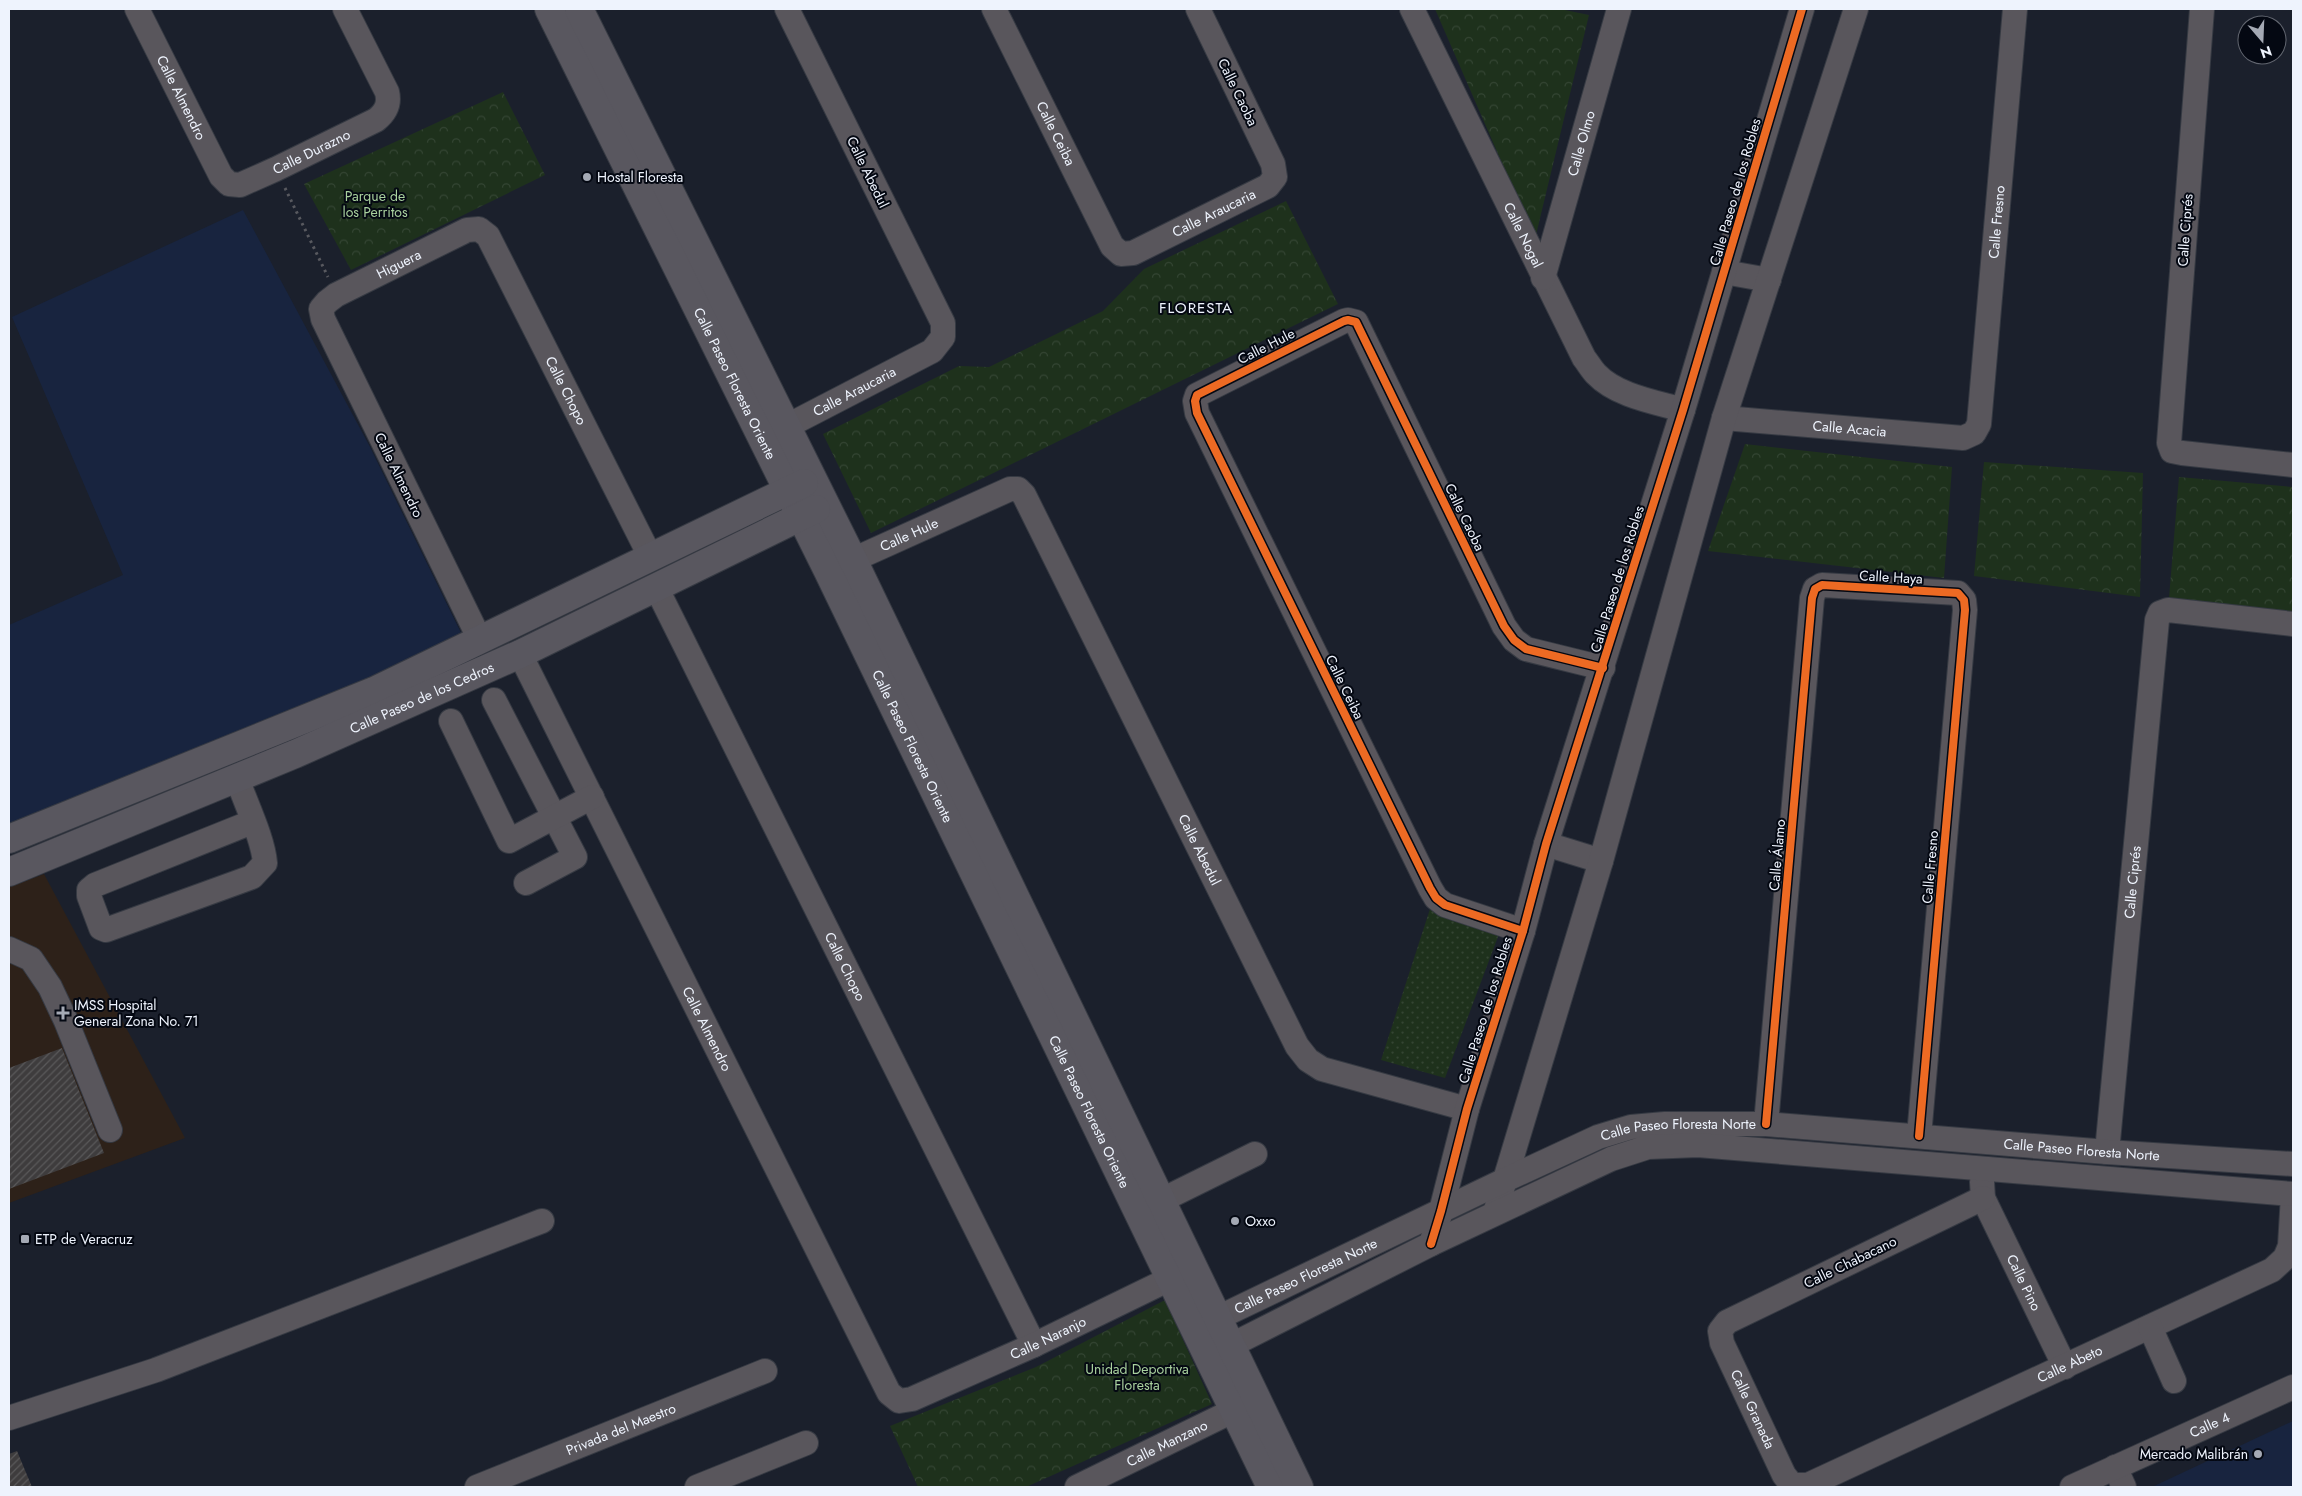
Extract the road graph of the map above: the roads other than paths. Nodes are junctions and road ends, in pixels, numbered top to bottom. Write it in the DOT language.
graph roads {
  1 [pos="137,9"];
  2 [pos="346,9"];
  3 [pos="549,9"];
  4 [pos="787,9"];
  5 [pos="994,9"];
  6 [pos="1198,9"];
  7 [pos="1412,9"];
  8 [pos="1619,9"];
  9 [pos="1802,9"];
  10 [pos="1856,9"];
  11 [pos="2015,9"];
  12 [pos="2202,9"];
  13 [pos="577,25"];
  14 [pos="1275,177"];
  15 [pos="229,184"];
  16 [pos="480,229"];
  17 [pos="1121,254"];
  18 [pos="1724,272"];
  19 [pos="1544,278"];
  20 [pos="1769,280"];
  21 [pos="329,302"];
  22 [pos="1353,320"];
  23 [pos="943,338"];
  24 [pos="1195,401"];
  25 [pos="1683,410"];
  26 [pos="1724,418"];
  27 [pos="786,427"];
  28 [pos="1974,433"];
  29 [pos="762,439"];
  30 [pos="2293,465"];
  31 [pos="812,479"];
  32 [pos="1018,489"];
  33 [pos="787,491"];
  34 [pos="825,504"];
  35 [pos="800,517"];
  36 [pos="650,556"];
  37 [pos="853,560"];
  38 [pos="828,571"];
  39 [pos="656,587"];
  40 [pos="1816,589"];
  41 [pos="580,591"];
  42 [pos="1964,600"];
  43 [pos="595,617"];
  44 [pos="2293,624"];
  45 [pos="480,640"];
  46 [pos="520,654"];
  47 [pos="1602,668"];
  48 [pos="494,700"];
  49 [pos="451,721"];
  50 [pos="237,778"];
  51 [pos="592,797"];
  52 [pos="553,817"];
  53 [pos="252,822"];
  54 [pos="981,824"];
  55 [pos="957,836"];
  56 [pos="9,839"];
  57 [pos="1546,844"];
  58 [pos="1601,861"];
  59 [pos="9,872"];
  60 [pos="526,883"];
  61 [pos="1523,931"];
  62 [pos="9,948"];
  63 [pos="1467,1109"];
  64 [pos="1766,1124"];
  65 [pos="110,1130"];
  66 [pos="1919,1136"];
  67 [pos="1985,1141"];
  68 [pos="2107,1152"];
  69 [pos="1255,1154"];
  70 [pos="2293,1158"];
  71 [pos="1981,1167"];
  72 [pos="1504,1180"];
  73 [pos="2293,1194"];
  74 [pos="1983,1198"];
  75 [pos="1162,1200"];
  76 [pos="1441,1211"];
  77 [pos="1495,1212"];
  78 [pos="542,1221"];
  79 [pos="1431,1244"];
  80 [pos="1183,1272"];
  81 [pos="1208,1323"];
  82 [pos="2150,1327"];
  83 [pos="1720,1332"];
  84 [pos="1034,1345"];
  85 [pos="1220,1351"];
  86 [pos="2065,1366"];
  87 [pos="766,1371"];
  88 [pos="2174,1381"];
  89 [pos="2293,1387"];
  90 [pos="898,1401"];
  91 [pos="1246,1405"];
  92 [pos="9,1418"];
  93 [pos="806,1443"];
  94 [pos="2119,1477"];
  95 [pos="711,1485"];
  96 [pos="1792,1485"];
  97 [pos="477,1487"];
  98 [pos="1077,1487"];
  99 [pos="1271,1487"];
  100 [pos="1299,1487"];
  101 [pos="2072,1487"];
  1 -- 15 [label="street, Calle Almendro"];
  2 -- 15 [label="street, Calle Durazno"];
  3 -- 13 [label="main road, Calle Paseo Floresta Oriente"];
  4 -- 23 [label="street, Calle Abedul"];
  5 -- 17 [label="street, Calle Ceiba"];
  6 -- 14 [label="street, Calle Caoba"];
  7 -- 19 [label="street, Calle Nogal"];
  8 -- 19 [label="street, Calle Olmo"];
  9 -- 18 [label="street, Calle Paseo de los Robles"];
  10 -- 20 [label="street"];
  11 -- 28 [label="street, Calle Fresno"];
  12 -- 30 [label="street, Calle Ciprés"];
  13 -- 27 [label="main road, Calle Paseo Floresta Oriente"];
  13 -- 29 [label="main road, Calle Paseo Floresta Oriente"];
  14 -- 17 [label="street, Calle Araucaria"];
  16 -- 21 [label="street, Higuera"];
  16 -- 36 [label="street, Calle Chopo"];
  18 -- 20 [label="street"];
  18 -- 25 [label="street, Calle Paseo de los Robles"];
  19 -- 25 [label="street, Calle Nogal"];
  20 -- 26 [label="street"];
  21 -- 45 [label="street, Calle Almendro"];
  22 -- 24 [label="street, Calle Hule"];
  22 -- 47 [label="street, Calle Caoba"];
  23 -- 27 [label="street, Calle Araucaria"];
  24 -- 61 [label="street, Calle Ceiba"];
  25 -- 47 [label="street, Calle Paseo de los Robles"];
  26 -- 28 [label="street, Calle Acacia"];
  26 -- 58 [label="street"];
  27 -- 29 [label="street, Calle Araucaria"];
  27 -- 31 [label="main road, Calle Paseo Floresta Oriente"];
  29 -- 33 [label="main road, Calle Paseo Floresta Oriente"];
  31 -- 33 [label="main road, Calle Paseo de los Cedros"];
  31 -- 34 [label="main road, Calle Paseo Floresta Oriente"];
  32 -- 37 [label="street, Calle Hule"];
  32 -- 63 [label="street, Calle Abedul"];
  33 -- 35 [label="main road, Calle Paseo Floresta Oriente"];
  33 -- 36 [label="main road, Calle Paseo de los Cedros"];
  34 -- 35 [label="main road, Calle Paseo de los Cedros"];
  34 -- 37 [label="main road, Calle Paseo Floresta Oriente"];
  35 -- 38 [label="main road, Calle Paseo Floresta Oriente"];
  35 -- 39 [label="main road, Calle Paseo de los Cedros"];
  36 -- 41 [label="main road, Calle Paseo de los Cedros"];
  37 -- 38 [label="street, Calle Hule"];
  37 -- 54 [label="main road, Calle Paseo Floresta Oriente"];
  38 -- 55 [label="main road, Calle Paseo Floresta Oriente"];
  39 -- 43 [label="main road, Calle Paseo de los Cedros"];
  39 -- 84 [label="street, Calle Chopo"];
  40 -- 42 [label="street, Calle Haya"];
  40 -- 64 [label="street, Calle Álamo"];
  41 -- 43 [label="street"];
  41 -- 45 [label="main road, Calle Paseo de los Cedros"];
  42 -- 66 [label="street, Calle Fresno"];
  43 -- 46 [label="main road, Calle Paseo de los Cedros"];
  44 -- 68 [label="street, Calle Ciprés"];
  45 -- 56 [label="main road, Calle Paseo de los Cedros"];
  46 -- 50 [label="main road, Calle Paseo de los Cedros"];
  46 -- 51 [label="street, Calle Almendro"];
  47 -- 57 [label="street, Calle Paseo de los Robles"];
  48 -- 52 [label="street"];
  49 -- 52 [label="street"];
  50 -- 53 [label="street"];
  50 -- 59 [label="main road, Calle Paseo de los Cedros"];
  51 -- 52 [label="street"];
  51 -- 90 [label="street, Calle Almendro"];
  52 -- 60 [label="street"];
  53 -- 53 [label="street"];
  54 -- 55 [label="main road"];
  54 -- 75 [label="main road, Calle Paseo Floresta Oriente"];
  55 -- 80 [label="main road, Calle Paseo Floresta Oriente"];
  57 -- 58 [label="street"];
  57 -- 61 [label="street, Calle Paseo de los Robles"];
  58 -- 72 [label="street"];
  61 -- 63 [label="street, Calle Paseo de los Robles"];
  62 -- 65 [label="street"];
  63 -- 76 [label="street, Calle Paseo de los Robles"];
  64 -- 66 [label="street, Calle Paseo Floresta Norte"];
  64 -- 72 [label="street, Calle Paseo Floresta Norte"];
  66 -- 67 [label="street, Calle Paseo Floresta Norte"];
  67 -- 68 [label="street, Calle Paseo Floresta Norte"];
  67 -- 71 [label="street"];
  68 -- 70 [label="street, Calle Paseo Floresta Norte"];
  69 -- 75 [label="street"];
  71 -- 73 [label="street, Calle Paseo Floresta Norte"];
  71 -- 74 [label="street"];
  71 -- 77 [label="street, Calle Paseo Floresta Norte"];
  72 -- 76 [label="street, Calle Paseo Floresta Norte"];
  72 -- 77 [label="street"];
  73 -- 82 [label="street, Calle Abeto"];
  74 -- 83 [label="street, Calle Chabacano"];
  74 -- 86 [label="street, Calle Pino"];
  75 -- 80 [label="main road, Calle Paseo Floresta Oriente"];
  76 -- 79 [label="street, Calle Paseo de los Robles"];
  76 -- 81 [label="street, Calle Paseo Floresta Norte"];
  77 -- 79 [label="street, Calle Paseo Floresta Norte"];
  78 -- 92 [label="street"];
  79 -- 85 [label="street, Calle Paseo Floresta Norte"];
  80 -- 81 [label="main road, Calle Paseo Floresta Oriente"];
  80 -- 84 [label="street, Calle Naranjo"];
  81 -- 85 [label="main road, Calle Paseo Floresta Oriente"];
  82 -- 86 [label="street, Calle Abeto"];
  82 -- 88 [label="street"];
  83 -- 96 [label="street, Calle Granada"];
  84 -- 90 [label="street, Calle Naranjo"];
  85 -- 91 [label="main road, Calle Paseo Floresta Oriente"];
  86 -- 96 [label="street, Calle Abeto"];
  87 -- 97 [label="street, Privada del Maestro"];
  89 -- 94 [label="street, Calle 4"];
  91 -- 98 [label="street, Calle Manzano"];
  91 -- 99 [label="main road, Calle Paseo Floresta Oriente"];
  91 -- 100 [label="main road, Calle Paseo Floresta Oriente"];
  93 -- 95 [label="street"];
  94 -- 101 [label="street, Calle 4"];
}
